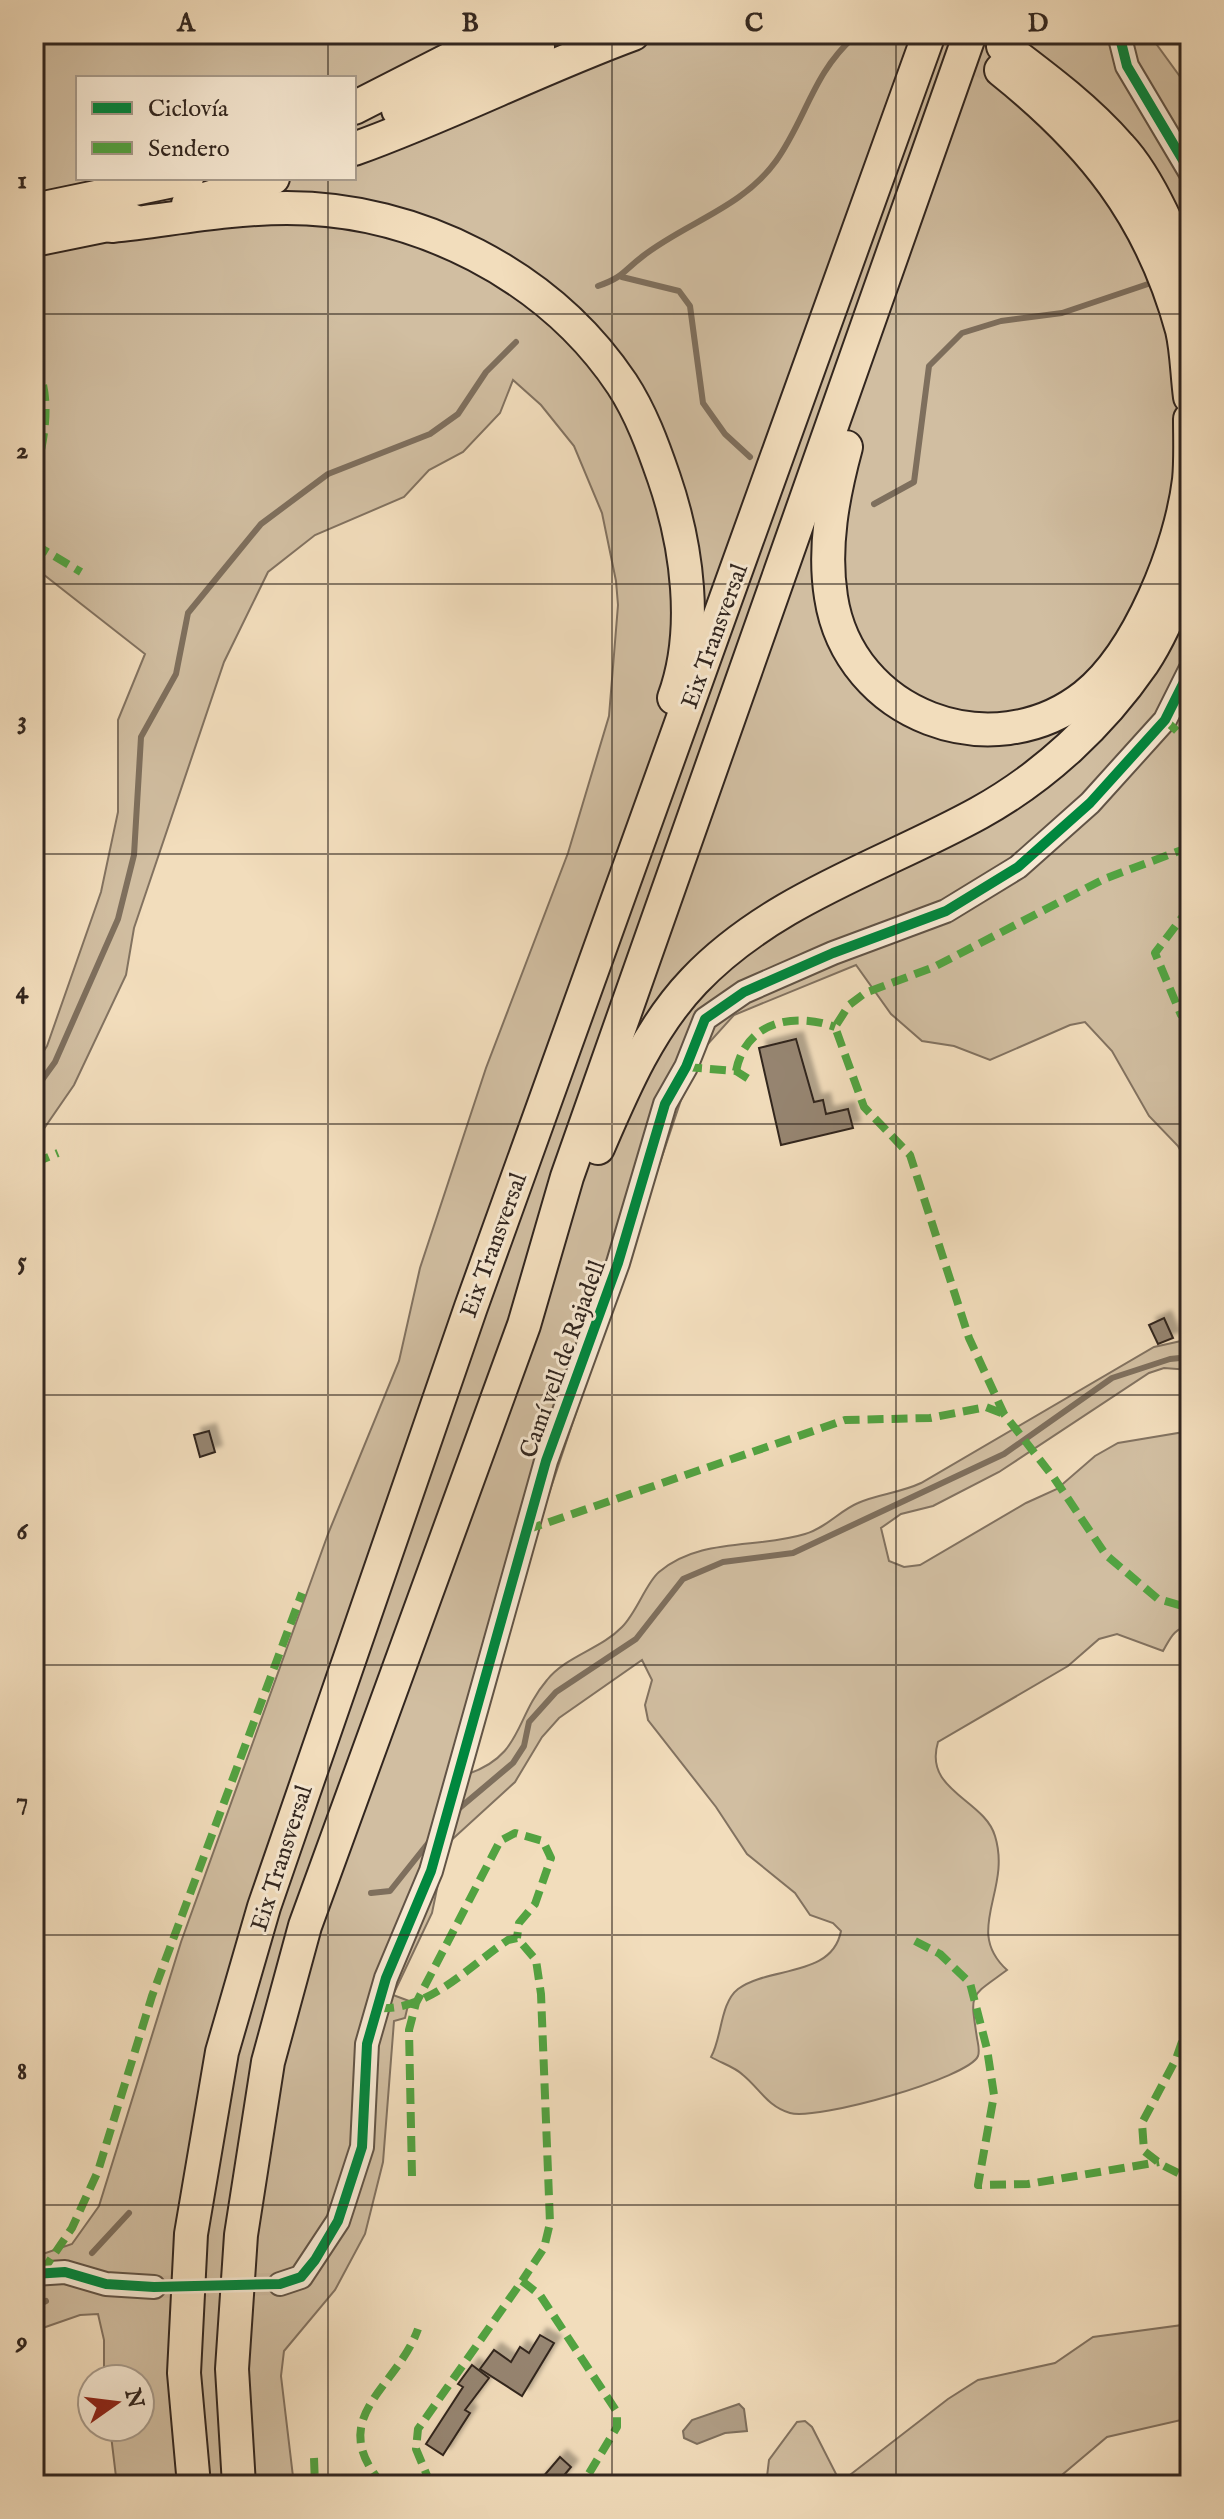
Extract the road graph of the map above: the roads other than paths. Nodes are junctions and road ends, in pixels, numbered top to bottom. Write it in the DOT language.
graph roads {
  1 [pos="499,34"];
  2 [pos="571,34"];
  3 [pos="633,34"];
  4 [pos="929,34"];
  5 [pos="970,34"];
  6 [pos="1119,34"];
  7 [pos="356,107"];
  8 [pos="356,127"];
  9 [pos="356,148"];
  10 [pos="1190,172"];
  11 [pos="179,180"];
  12 [pos="266,180"];
  13 [pos="34,210"];
  14 [pos="112,226"];
  15 [pos="34,240"];
  16 [pos="1190,284"];
  17 [pos="860,349"];
  18 [pos="1190,397"];
  19 [pos="1190,419"];
  20 [pos="1190,565"];
  21 [pos="1190,670"];
  22 [pos="640,840"];
  23 [pos="524,1325"];
  24 [pos="34,2274"];
  25 [pos="280,2284"];
  26 [pos="154,2287"];
  27 [pos="194,2485"];
  28 [pos="239,2485"];
  1 -- 7 [label="highway"];
  2 -- 8 [label="highway"];
  3 -- 9 [label="highway"];
  4 -- 22 [label="highway, Eix Transversal"];
  5 -- 17 [label="highway, Eix Transversal"];
  6 -- 10 [label="street"];
  11 -- 13 [label="highway"];
  12 -- 14 [label="highway"];
  14 -- 15 [label="highway"];
  14 -- 22 [label="highway"];
  16 -- 18 [label="highway"];
  17 -- 19 [label="highway"];
  17 -- 23 [label="highway, Eix Transversal"];
  20 -- 23 [label="highway"];
  21 -- 25 [label="street, Camí vell de Rajadell"];
  22 -- 27 [label="highway, Eix Transversal"];
  23 -- 28 [label="highway, Eix Transversal"];
  24 -- 26 [label="street"];
}
